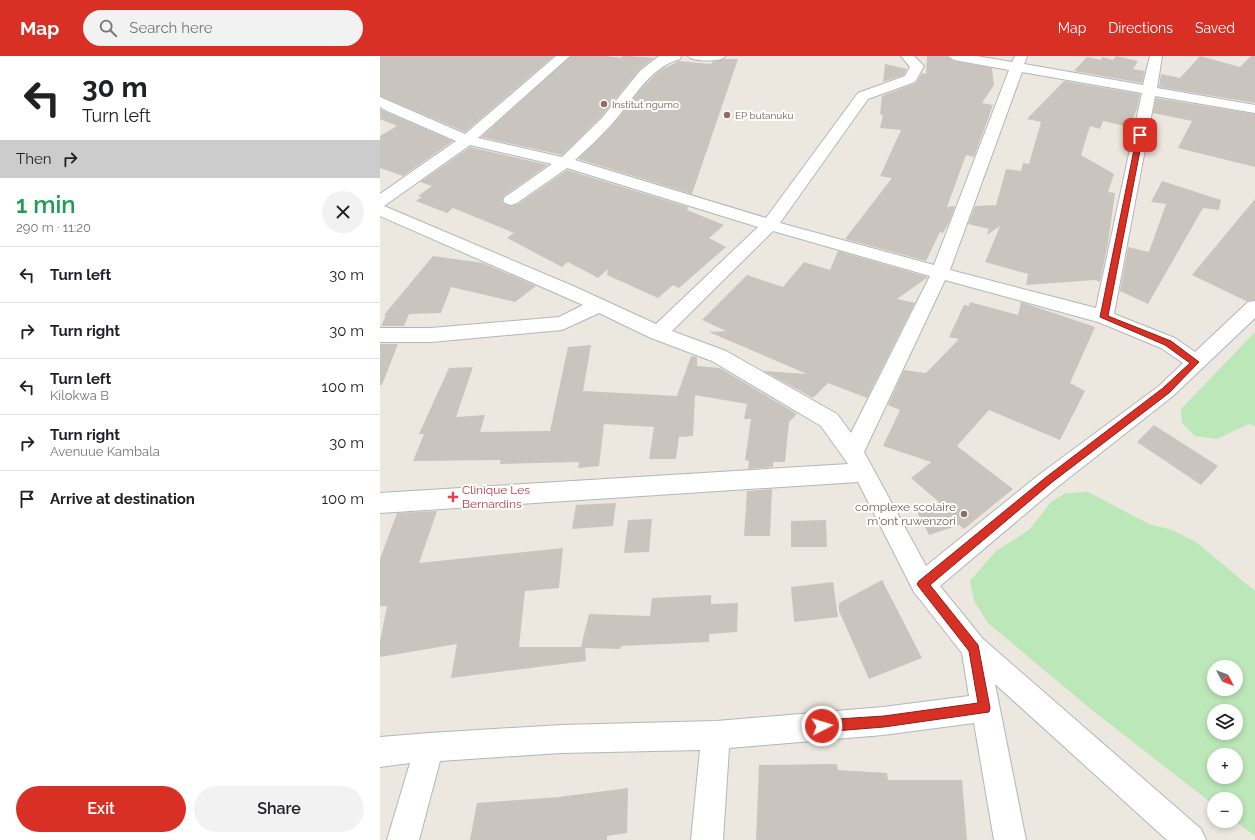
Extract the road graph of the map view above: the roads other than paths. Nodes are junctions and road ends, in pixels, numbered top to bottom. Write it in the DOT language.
graph roads {
  1 [pos="564,56"];
  2 [pos="675,56"];
  3 [pos="694,56"];
  4 [pos="720,56"];
  5 [pos="907,56"];
  6 [pos="954,56"];
  7 [pos="1156,56"];
  8 [pos="1020,62"];
  9 [pos="1149,90"];
  10 [pos="380,101"];
  11 [pos="1255,109"];
  12 [pos="467,140"];
  13 [pos="565,162"];
  14 [pos="511,200"];
  15 [pos="380,202"];
  16 [pos="380,210"];
  17 [pos="770,225"];
  18 [pos="940,273"];
  19 [pos="598,306"];
  20 [pos="1255,307"];
  21 [pos="1104,317"];
  22 [pos="658,333"];
  23 [pos="380,335"];
  24 [pos="1195,362"];
  25 [pos="853,452"];
  26 [pos="863,473"];
  27 [pos="380,503"];
  28 [pos="923,584"];
  29 [pos="974,648"];
  30 [pos="984,708"];
  31 [pos="716,735"];
  32 [pos="429,747"];
  33 [pos="380,752"];
  34 [pos="403,840"];
  35 [pos="707,840"];
  36 [pos="1010,840"];
  37 [pos="1190,840"];
  1 -- 12 [label="street"];
  2 -- 13 [label="street"];
  3 -- 4 [label="street"];
  5 -- 17 [label="street"];
  6 -- 8 [label="street"];
  7 -- 9 [label="street"];
  8 -- 9 [label="street"];
  8 -- 18 [label="street"];
  9 -- 11 [label="street"];
  9 -- 21 [label="street"];
  10 -- 12 [label="street"];
  12 -- 13 [label="street"];
  12 -- 15 [label="street"];
  13 -- 14 [label="street"];
  13 -- 17 [label="street"];
  16 -- 19 [label="street"];
  17 -- 18 [label="street"];
  17 -- 22 [label="street"];
  18 -- 21 [label="street"];
  18 -- 25 [label="street"];
  19 -- 22 [label="street"];
  19 -- 23 [label="street"];
  20 -- 24 [label="street"];
  21 -- 24 [label="street"];
  22 -- 25 [label="street"];
  24 -- 28 [label="street"];
  25 -- 26 [label="street"];
  26 -- 27 [label="street"];
  26 -- 28 [label="street"];
  28 -- 29 [label="street"];
  29 -- 30 [label="street"];
  29 -- 37 [label="street"];
  30 -- 31 [label="street"];
  30 -- 36 [label="street"];
  31 -- 32 [label="street"];
  31 -- 35 [label="street"];
  32 -- 33 [label="street"];
  32 -- 34 [label="street"];
}
